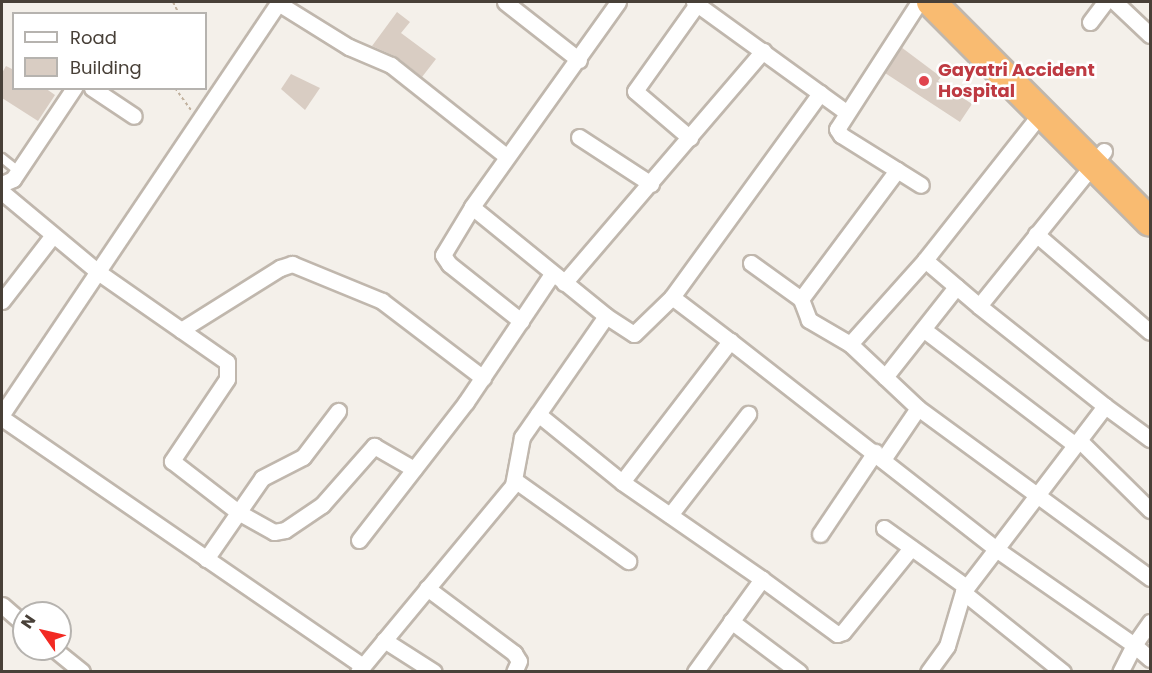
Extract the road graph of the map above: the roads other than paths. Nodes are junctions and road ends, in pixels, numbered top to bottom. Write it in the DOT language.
graph roads {
  1 [pos="278,2"];
  2 [pos="504,2"];
  3 [pos="618,2"];
  4 [pos="919,2"];
  5 [pos="931,2"];
  6 [pos="956,2"];
  7 [pos="1106,2"];
  8 [pos="1115,2"];
  9 [pos="696,3"];
  10 [pos="1090,22"];
  11 [pos="1150,35"];
  12 [pos="763,51"];
  13 [pos="579,60"];
  14 [pos="73,90"];
  15 [pos="95,90"];
  16 [pos="820,93"];
  17 [pos="846,112"];
  18 [pos="1041,113"];
  19 [pos="135,116"];
  20 [pos="579,137"];
  21 [pos="690,138"];
  22 [pos="506,156"];
  23 [pos="2,158"];
  24 [pos="1098,158"];
  25 [pos="897,170"];
  26 [pos="18,171"];
  27 [pos="2,184"];
  28 [pos="651,184"];
  29 [pos="921,185"];
  30 [pos="2,192"];
  31 [pos="1150,198"];
  32 [pos="472,207"];
  33 [pos="1150,222"];
  34 [pos="1036,234"];
  35 [pos="53,235"];
  36 [pos="925,260"];
  37 [pos="751,262"];
  38 [pos="98,272"];
  39 [pos="558,279"];
  40 [pos="956,287"];
  41 [pos="672,297"];
  42 [pos="801,299"];
  43 [pos="2,301"];
  44 [pos="979,306"];
  45 [pos="606,316"];
  46 [pos="521,321"];
  47 [pos="923,329"];
  48 [pos="181,330"];
  49 [pos="1150,332"];
  50 [pos="730,341"];
  51 [pos="849,344"];
  52 [pos="885,377"];
  53 [pos="483,378"];
  54 [pos="1105,406"];
  55 [pos="918,408"];
  56 [pos="339,411"];
  57 [pos="538,414"];
  58 [pos="748,414"];
  59 [pos="2,416"];
  60 [pos="1150,439"];
  61 [pos="1077,443"];
  62 [pos="879,455"];
  63 [pos="414,469"];
  64 [pos="516,481"];
  65 [pos="622,482"];
  66 [pos="1038,494"];
  67 [pos="1150,510"];
  68 [pos="238,512"];
  69 [pos="670,515"];
  70 [pos="884,528"];
  71 [pos="820,534"];
  72 [pos="359,540"];
  73 [pos="911,548"];
  74 [pos="996,549"];
  75 [pos="206,559"];
  76 [pos="628,561"];
  77 [pos="1150,578"];
  78 [pos="762,579"];
  79 [pos="427,588"];
  80 [pos="965,590"];
  81 [pos="731,621"];
  82 [pos="1150,622"];
  83 [pos="384,640"];
  84 [pos="1134,645"];
  85 [pos="1150,659"];
  86 [pos="69,661"];
  87 [pos="1053,668"];
  88 [pos="360,669"];
  89 [pos="82,672"];
  90 [pos="434,672"];
  91 [pos="514,672"];
  92 [pos="695,672"];
  93 [pos="799,672"];
  94 [pos="928,672"];
  95 [pos="1119,672"];
  1 -- 22 [label="street"];
  1 -- 38 [label="street"];
  2 -- 13 [label="street"];
  3 -- 13 [label="street"];
  4 -- 17 [label="street"];
  5 -- 18 [label="highway"];
  6 -- 24 [label="highway"];
  7 -- 10 [label="street"];
  8 -- 11 [label="street"];
  9 -- 12 [label="street"];
  9 -- 21 [label="street"];
  12 -- 16 [label="street"];
  12 -- 21 [label="street"];
  13 -- 22 [label="street"];
  14 -- 26 [label="street"];
  15 -- 19 [label="street"];
  16 -- 17 [label="street"];
  16 -- 41 [label="street"];
  17 -- 25 [label="street"];
  18 -- 24 [label="highway"];
  18 -- 36 [label="street"];
  20 -- 28 [label="street"];
  21 -- 28 [label="street"];
  22 -- 32 [label="street"];
  23 -- 26 [label="lane"];
  24 -- 31 [label="highway"];
  24 -- 33 [label="highway"];
  24 -- 34 [label="street"];
  25 -- 29 [label="street"];
  25 -- 42 [label="street"];
  26 -- 27 [label="street"];
  28 -- 39 [label="street"];
  30 -- 35 [label="street"];
  32 -- 39 [label="street"];
  32 -- 46 [label="street"];
  34 -- 44 [label="street"];
  34 -- 49 [label="street"];
  35 -- 38 [label="street"];
  35 -- 43 [label="street"];
  36 -- 40 [label="street"];
  36 -- 51 [label="street"];
  37 -- 42 [label="street"];
  38 -- 48 [label="street"];
  38 -- 59 [label="street"];
  39 -- 45 [label="street"];
  39 -- 46 [label="street"];
  40 -- 44 [label="street"];
  40 -- 47 [label="street"];
  41 -- 45 [label="street"];
  41 -- 50 [label="street"];
  42 -- 51 [label="street"];
  44 -- 54 [label="street"];
  45 -- 57 [label="street"];
  46 -- 53 [label="street"];
  47 -- 52 [label="street"];
  47 -- 61 [label="street"];
  48 -- 53 [label="street"];
  48 -- 68 [label="street"];
  50 -- 62 [label="street"];
  50 -- 65 [label="street"];
  51 -- 52 [label="street"];
  52 -- 55 [label="street"];
  53 -- 63 [label="street"];
  54 -- 60 [label="street"];
  54 -- 61 [label="street"];
  55 -- 62 [label="street"];
  55 -- 66 [label="street"];
  56 -- 68 [label="street"];
  57 -- 64 [label="street"];
  57 -- 65 [label="street"];
  58 -- 69 [label="street"];
  59 -- 75 [label="street"];
  61 -- 66 [label="street"];
  61 -- 67 [label="street"];
  62 -- 71 [label="street"];
  62 -- 74 [label="street"];
  63 -- 68 [label="street"];
  63 -- 72 [label="street"];
  64 -- 76 [label="street"];
  64 -- 79 [label="street"];
  65 -- 69 [label="street"];
  66 -- 74 [label="street"];
  66 -- 77 [label="street"];
  68 -- 75 [label="street"];
  69 -- 78 [label="street"];
  70 -- 73 [label="street"];
  73 -- 78 [label="street"];
  73 -- 80 [label="street"];
  74 -- 80 [label="street"];
  74 -- 84 [label="street"];
  75 -- 88 [label="street"];
  78 -- 81 [label="street"];
  79 -- 83 [label="street"];
  79 -- 91 [label="street"];
  80 -- 87 [label="street"];
  80 -- 94 [label="street"];
  81 -- 92 [label="street"];
  81 -- 93 [label="street"];
  82 -- 84 [label="street"];
  83 -- 88 [label="street"];
  83 -- 90 [label="street"];
  84 -- 85 [label="street"];
  84 -- 95 [label="street"];
  86 -- 89 [label="street"];
}
